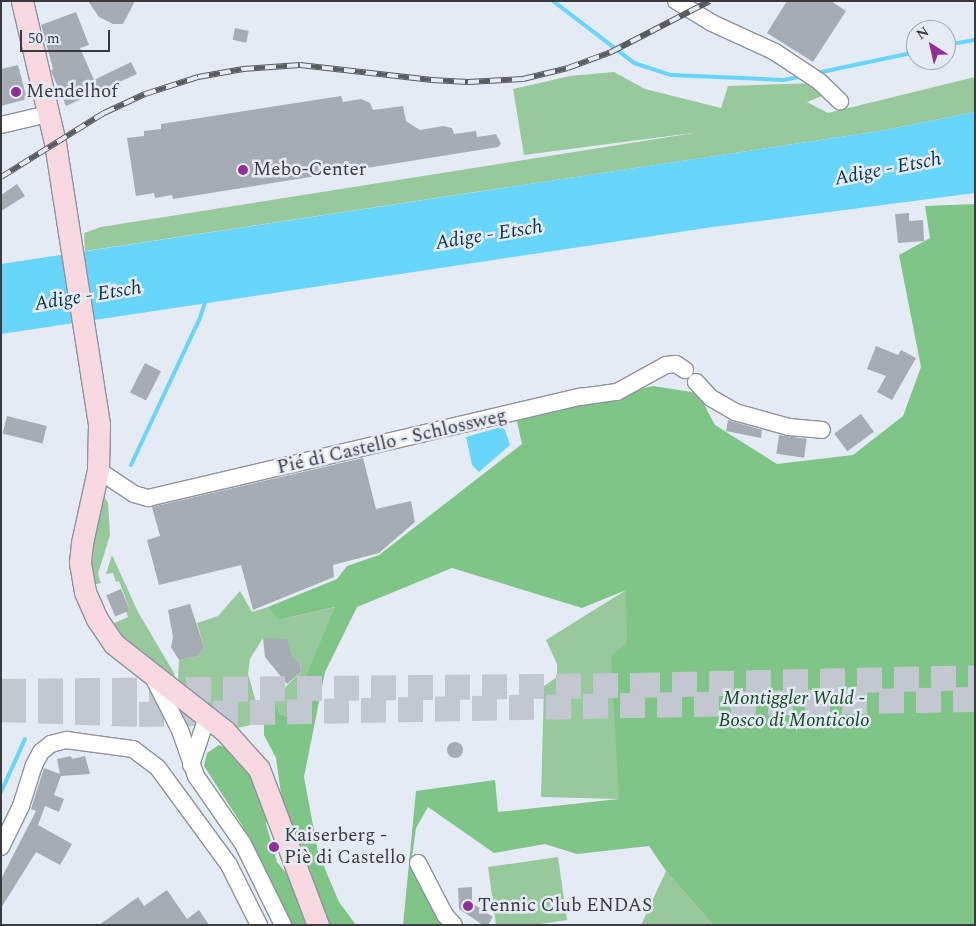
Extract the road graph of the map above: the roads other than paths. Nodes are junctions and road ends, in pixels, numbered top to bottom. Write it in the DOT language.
graph roads {
  1 [pos="22,1"];
  2 [pos="676,1"];
  3 [pos="840,101"];
  4 [pos="48,114"];
  5 [pos="1,125"];
  6 [pos="822,430"];
  7 [pos="98,470"];
  8 [pos="152,675"];
  9 [pos="200,712"];
  10 [pos="180,730"];
  11 [pos="225,731"];
  12 [pos="197,740"];
  13 [pos="191,765"];
  14 [pos="3,840"];
  15 [pos="418,863"];
  16 [pos="259,925"];
  17 [pos="284,925"];
  18 [pos="318,925"];
  19 [pos="454,925"];
  1 -- 4 [label="main road"];
  2 -- 3 [label="street"];
  4 -- 5 [label="street"];
  4 -- 7 [label="main road"];
  6 -- 7 [label="street, Pié di Castello - Schlossweg"];
  7 -- 8 [label="main road"];
  8 -- 9 [label="main road"];
  8 -- 10 [label="street"];
  9 -- 10 [label="street"];
  9 -- 11 [label="main road"];
  9 -- 12 [label="street"];
  10 -- 13 [label="street"];
  11 -- 12 [label="street"];
  11 -- 18 [label="main road"];
  12 -- 13 [label="street"];
  13 -- 17 [label="street"];
  14 -- 16 [label="street"];
  15 -- 19 [label="street"];
}
